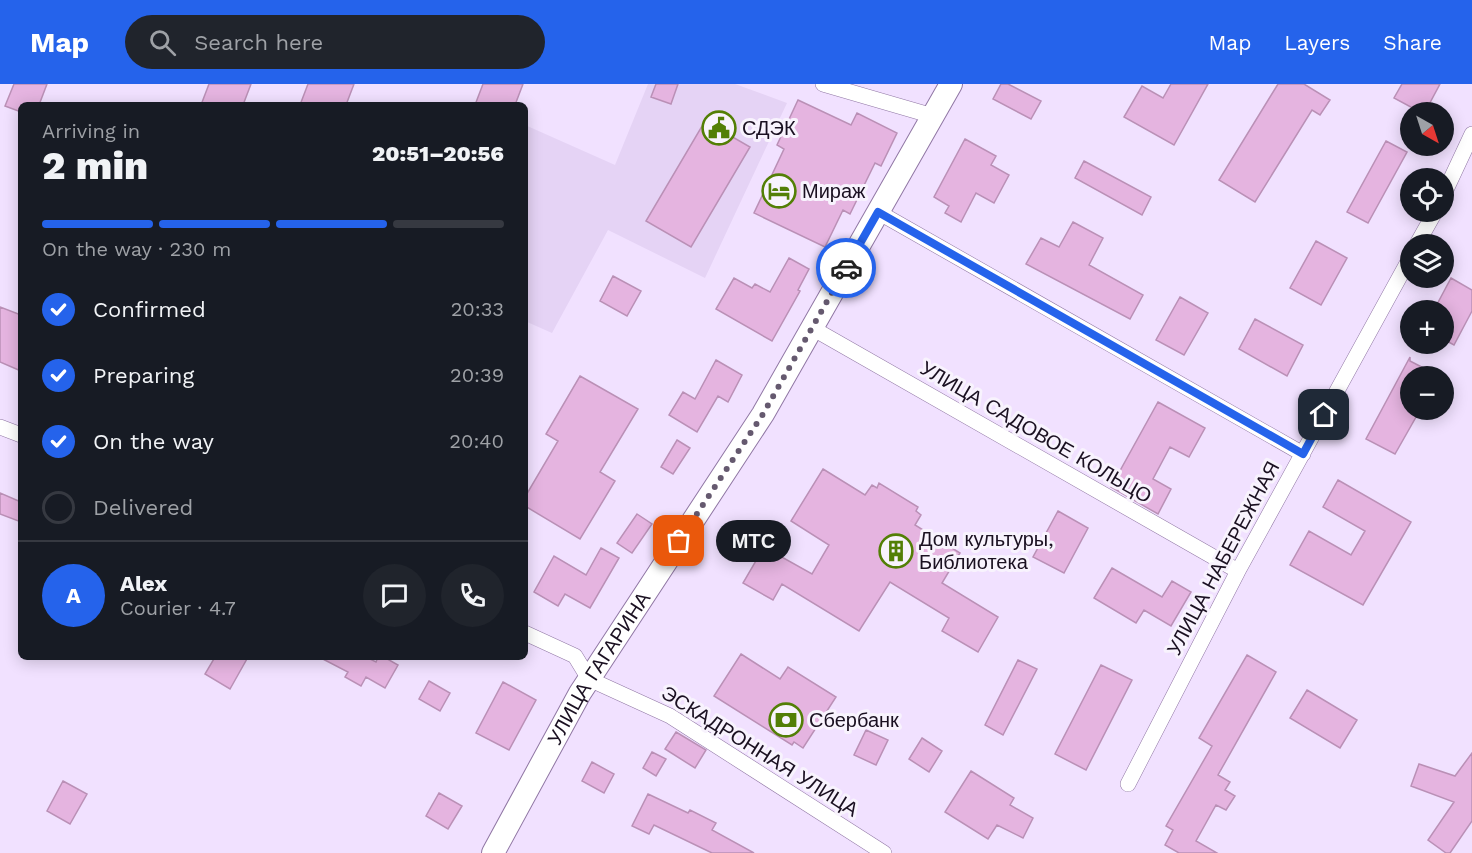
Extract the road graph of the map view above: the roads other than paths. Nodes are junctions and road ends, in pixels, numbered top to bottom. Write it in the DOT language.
graph roads {
  1 [pos="823,84"];
  2 [pos="951,84"];
  3 [pos="933,116"];
  4 [pos="1472,134"];
  5 [pos="1454,172"];
  6 [pos="878,212"];
  7 [pos="1400,276"];
  8 [pos="812,328"];
  9 [pos="0,428"];
  10 [pos="18,434"];
  11 [pos="1303,454"];
  12 [pos="1238,571"];
  13 [pos="528,634"];
  14 [pos="589,679"];
  15 [pos="1128,784"];
  16 [pos="493,853"];
  17 [pos="884,853"];
  1 -- 3 [label="street"];
  2 -- 3 [label="street, УЛИЦА ГАГАРИНА"];
  3 -- 6 [label="street, УЛИЦА ГАГАРИНА"];
  4 -- 5 [label="street"];
  6 -- 8 [label="street, УЛИЦА ГАГАРИНА"];
  6 -- 11 [label="street"];
  7 -- 11 [label="street, УЛИЦА НАБЕРЕЖНАЯ"];
  8 -- 12 [label="street, УЛИЦА САДОВОЕ КОЛЬЦО"];
  8 -- 14 [label="street, УЛИЦА ГАГАРИНА"];
  9 -- 10 [label="street"];
  11 -- 12 [label="street, УЛИЦА НАБЕРЕЖНАЯ"];
  12 -- 15 [label="street, УЛИЦА НАБЕРЕЖНАЯ"];
  13 -- 14 [label="street"];
  14 -- 16 [label="street, УЛИЦА ГАГАРИНА"];
  14 -- 17 [label="street, ЭСКАДРОННАЯ УЛИЦА"];
}
